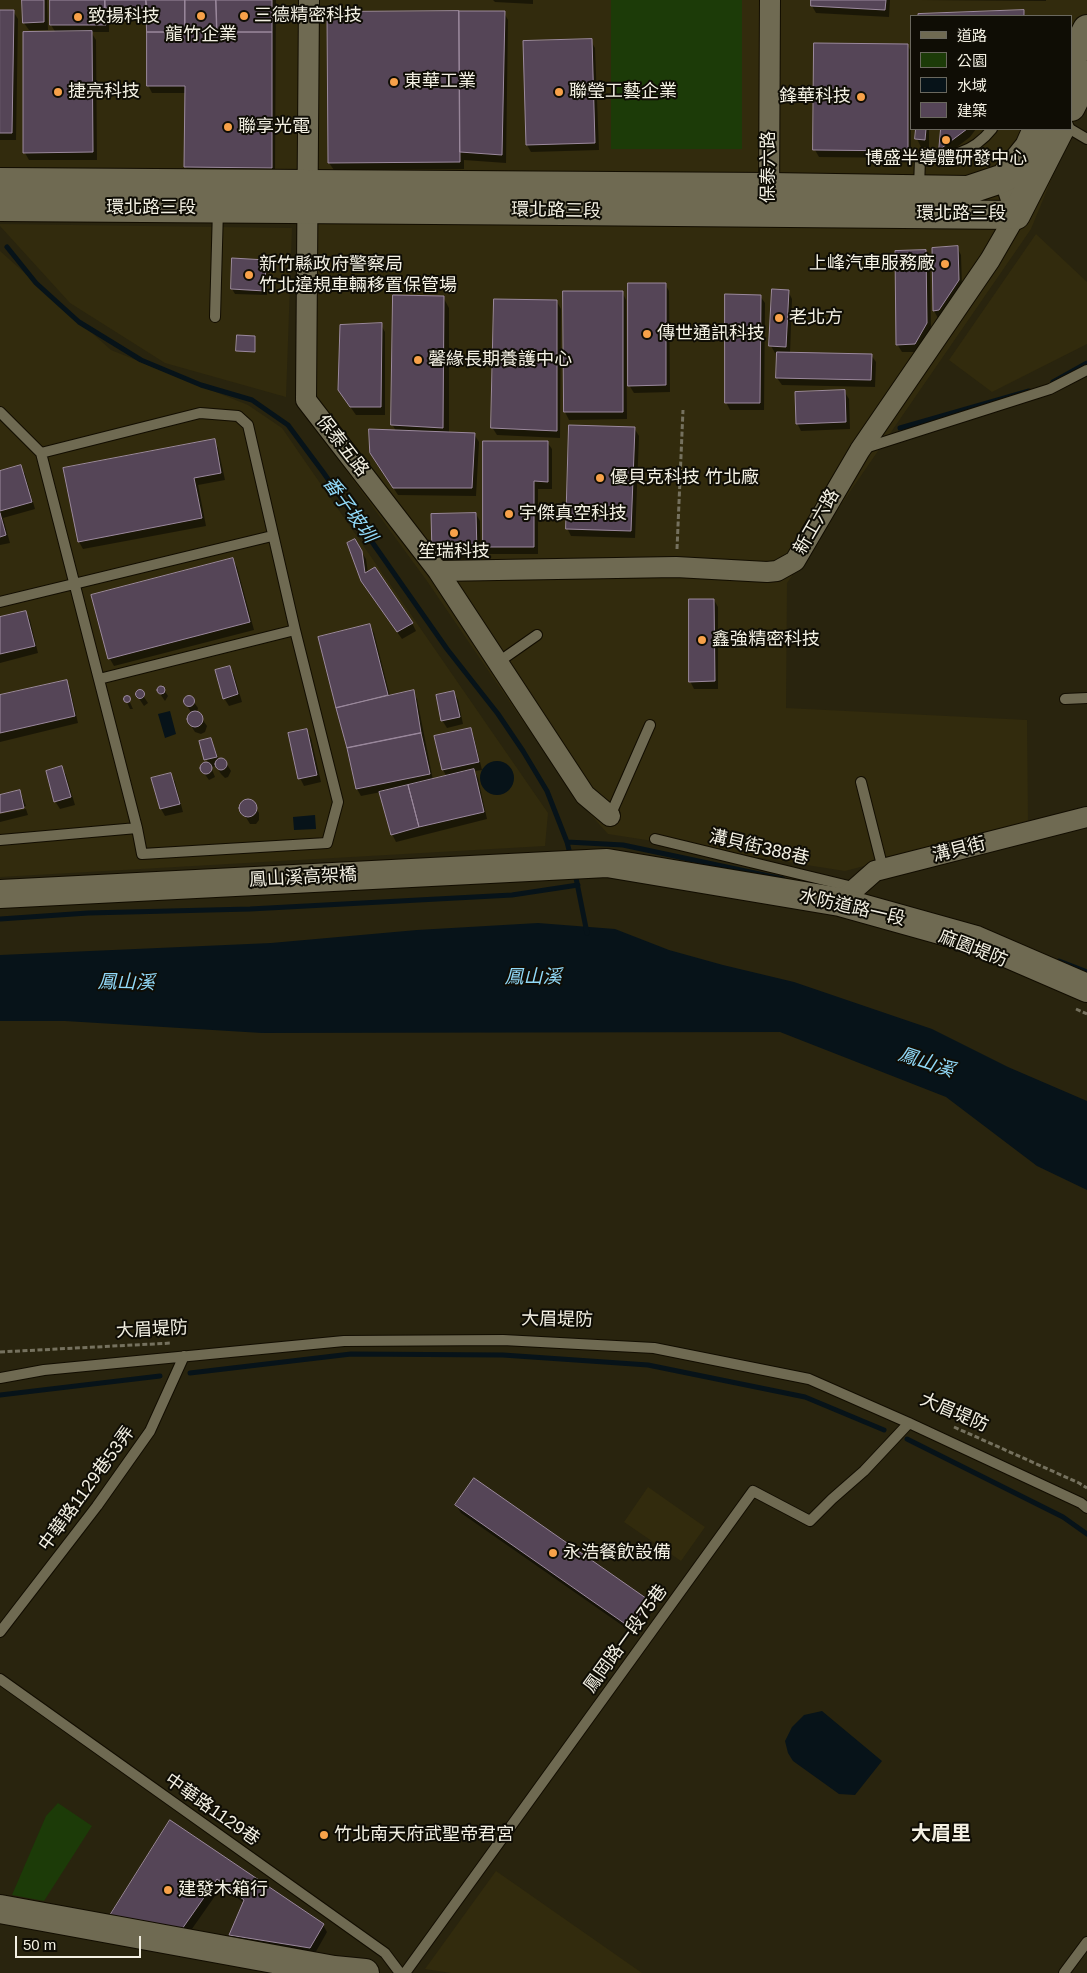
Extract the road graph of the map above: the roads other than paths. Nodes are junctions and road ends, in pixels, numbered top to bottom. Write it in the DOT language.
graph roads {
  1 [pos="309,0"];
  2 [pos="770,0"];
  3 [pos="1087,28"];
  4 [pos="1072,60"];
  5 [pos="1087,76"];
  6 [pos="1072,105"];
  7 [pos="991,130"];
  8 [pos="1036,130"];
  9 [pos="1059,130"];
  10 [pos="1072,130"];
  11 [pos="1087,139"];
  12 [pos="1004,178"];
  13 [pos="0,182"];
  14 [pos="769,187"];
  15 [pos="919,189"];
  16 [pos="308,196"];
  17 [pos="0,207"];
  18 [pos="218,208"];
  19 [pos="769,214"];
  20 [pos="1016,214"];
  21 [pos="215,317"];
  22 [pos="1087,370"];
  23 [pos="0,412"];
  24 [pos="860,450"];
  25 [pos="40,453"];
  26 [pos="272,536"];
  27 [pos="438,571"];
  28 [pos="73,584"];
  29 [pos="0,602"];
  30 [pos="294,630"];
  31 [pos="537,636"];
  32 [pos="498,663"];
  33 [pos="99,679"];
  34 [pos="1087,698"];
  35 [pos="1065,699"];
  36 [pos="650,725"];
  37 [pos="861,782"];
  38 [pos="610,816"];
  39 [pos="1087,817"];
  40 [pos="137,828"];
  41 [pos="655,839"];
  42 [pos="0,840"];
  43 [pos="606,863"];
  44 [pos="883,869"];
  45 [pos="0,894"];
  46 [pos="848,895"];
  47 [pos="1078,997"];
  48 [pos="184,1356"];
  49 [pos="0,1378"];
  50 [pos="909,1423"];
  51 [pos="1087,1508"];
  52 [pos="0,1632"];
  53 [pos="0,1679"];
  54 [pos="0,1909"];
  55 [pos="1087,1942"];
  56 [pos="365,1973"];
  57 [pos="400,1973"];
  58 [pos="405,1973"];
  59 [pos="1064,1973"];
  1 -- 16 [label="street, 保泰五路"];
  2 -- 14 [label="street, 保泰六路"];
  3 -- 4 [label="street"];
  5 -- 6 [label="street"];
  7 -- 15 [label="lane"];
  8 -- 12 [label="street, 環北路三段"];
  9 -- 20 [label="street, 環北路三段"];
  10 -- 11 [label="lane"];
  12 -- 15 [label="street, 環北路三段"];
  12 -- 20 [label="street"];
  13 -- 16 [label="street, 環北路三段"];
  14 -- 15 [label="street, 環北路三段"];
  14 -- 16 [label="street, 環北路三段"];
  14 -- 19 [label="street, 保泰六路"];
  16 -- 18 [label="street, 環北路三段"];
  16 -- 19 [label="street, 環北路三段"];
  16 -- 27 [label="street, 保泰五路"];
  17 -- 18 [label="street, 環北路三段"];
  18 -- 21 [label="lane"];
  19 -- 20 [label="street, 環北路三段"];
  20 -- 24 [label="street, 新工六路"];
  22 -- 24 [label="lane"];
  23 -- 25 [label="lane"];
  24 -- 27 [label="street, 新工六路"];
  25 -- 26 [label="lane"];
  25 -- 28 [label="lane"];
  26 -- 28 [label="lane"];
  26 -- 30 [label="lane"];
  27 -- 32 [label="street, 保泰五路"];
  28 -- 29 [label="lane"];
  28 -- 33 [label="lane"];
  30 -- 33 [label="lane"];
  30 -- 40 [label="lane"];
  31 -- 32 [label="lane"];
  32 -- 38 [label="street, 保泰五路"];
  33 -- 40 [label="lane"];
  34 -- 35 [label="lane"];
  36 -- 38 [label="lane"];
  37 -- 44 [label="lane"];
  39 -- 44 [label="street, 溝貝街"];
  40 -- 42 [label="lane"];
  41 -- 46 [label="lane, 溝貝街388巷"];
  43 -- 45 [label="street, 鳳山溪高架橋"];
  43 -- 46 [label="street, 水防道路一段"];
  44 -- 46 [label="street, 溝貝街"];
  46 -- 47 [label="street, 水防道路一段"];
  48 -- 49 [label="lane"];
  48 -- 50 [label="lane"];
  48 -- 52 [label="lane, 中華路1129巷53弄"];
  50 -- 51 [label="lane"];
  50 -- 58 [label="lane, 鳳岡路一段75巷"];
  53 -- 57 [label="lane, 中華路1129巷"];
  54 -- 56 [label="street"];
  55 -- 59 [label="lane"];
}
